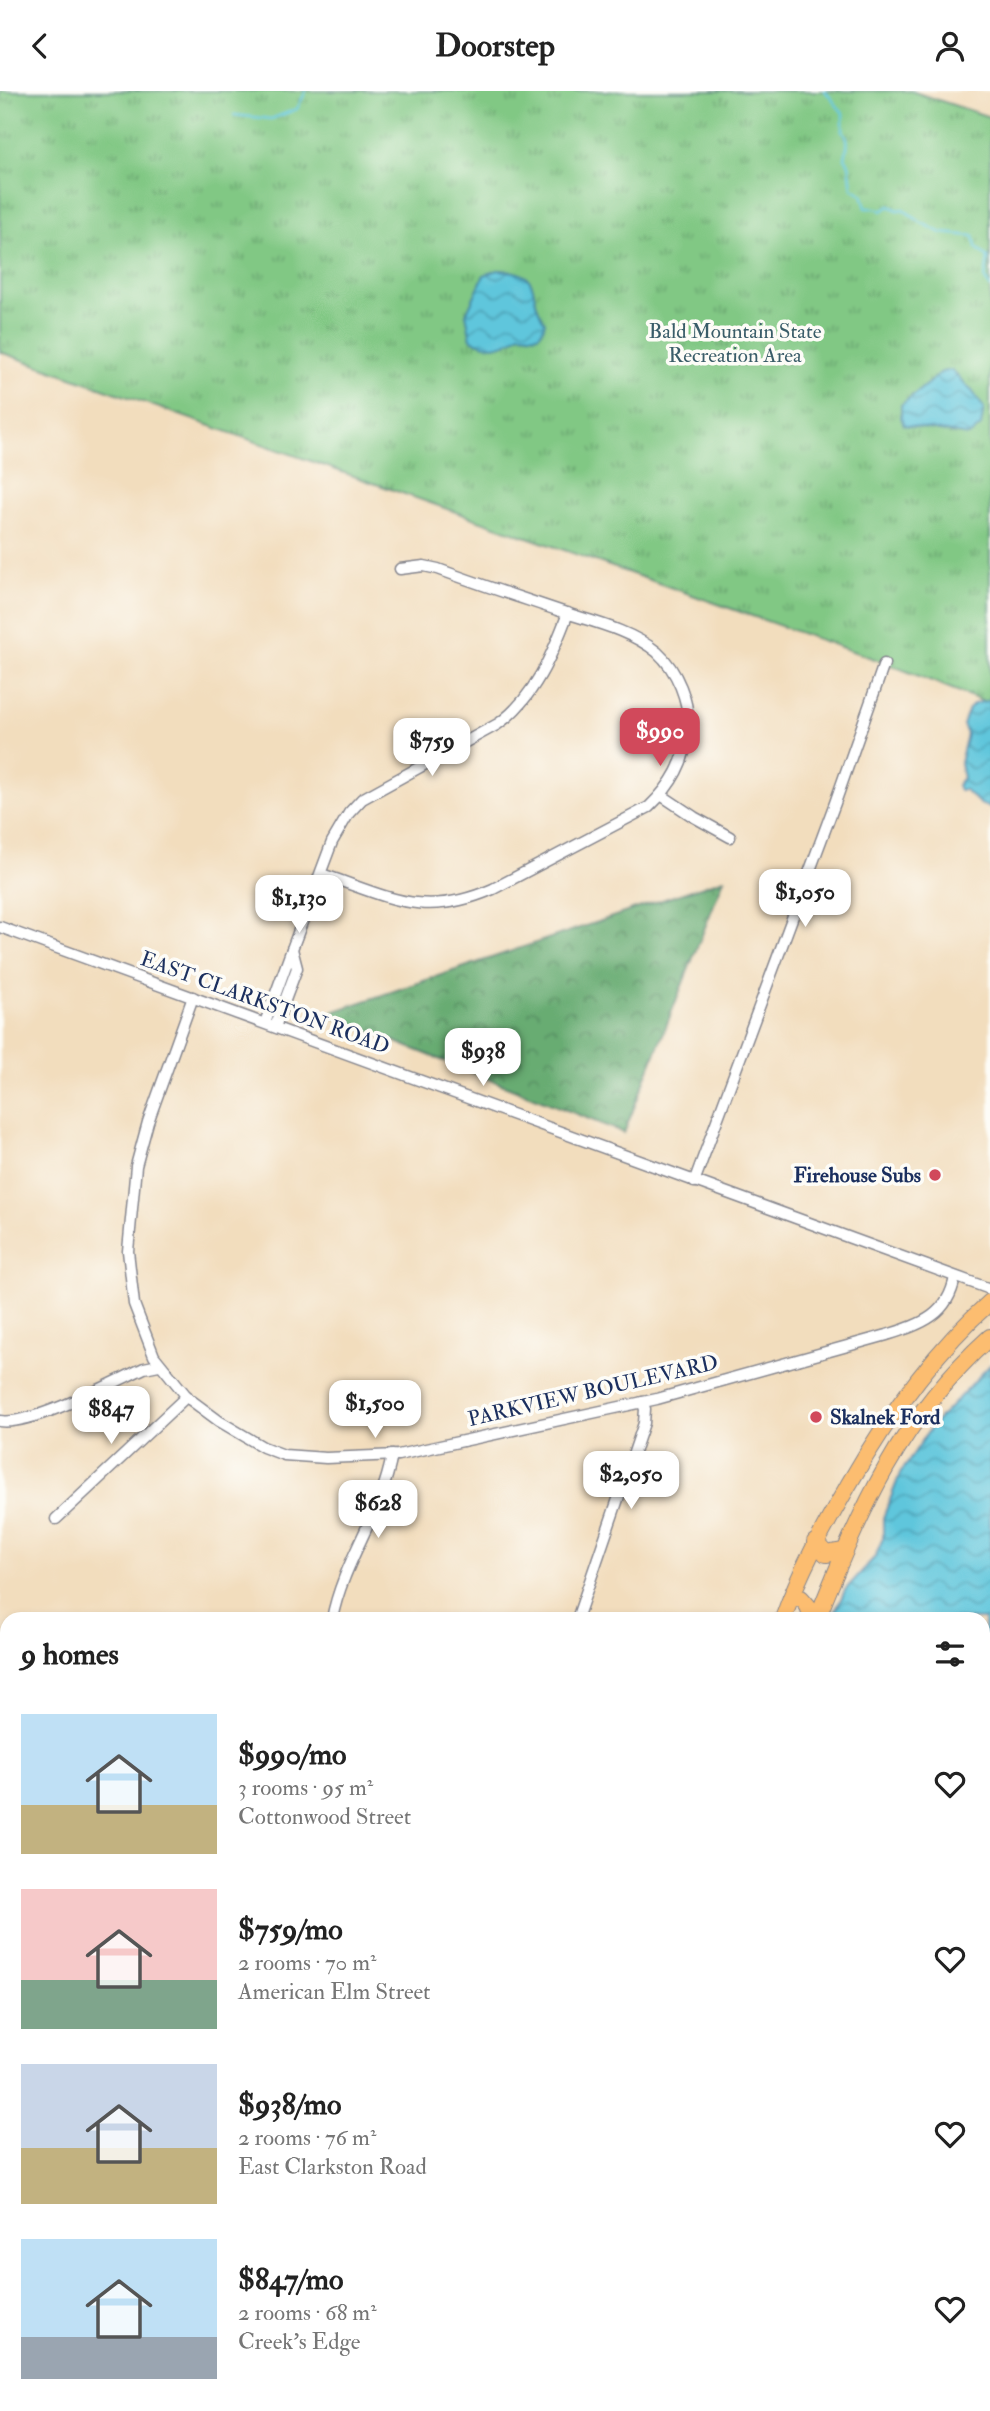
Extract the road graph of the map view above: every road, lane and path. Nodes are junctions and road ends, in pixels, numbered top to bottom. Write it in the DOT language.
graph roads {
  1 [pos="400,569"];
  2 [pos="568,613"];
  3 [pos="884,664"];
  4 [pos="661,795"];
  5 [pos="730,837"];
  6 [pos="321,874"];
  7 [pos="0,927"];
  8 [pos="193,997"];
  9 [pos="270,1025"];
  10 [pos="694,1182"];
  11 [pos="956,1277"];
  12 [pos="990,1289"];
  13 [pos="990,1302"];
  14 [pos="990,1337"];
  15 [pos="159,1365"];
  16 [pos="187,1396"];
  17 [pos="642,1402"];
  18 [pos="0,1421"];
  19 [pos="392,1455"];
  20 [pos="57,1519"];
  21 [pos="815,1542"];
  22 [pos="844,1551"];
  23 [pos="790,1598"];
  24 [pos="334,1612"];
  25 [pos="579,1612"];
  26 [pos="785,1612"];
  27 [pos="811,1612"];
  28 [pos="817,1612"];
  1 -- 2 [label="street"];
  2 -- 4 [label="street"];
  2 -- 6 [label="street"];
  3 -- 10 [label="street"];
  4 -- 5 [label="street"];
  4 -- 6 [label="street"];
  6 -- 9 [label="street"];
  7 -- 8 [label="street, EAST CLARKSTON ROAD"];
  8 -- 9 [label="street, EAST CLARKSTON ROAD"];
  8 -- 15 [label="street, PARKVIEW BOULEVARD"];
  9 -- 10 [label="street, EAST CLARKSTON ROAD"];
  10 -- 11 [label="street, EAST CLARKSTON ROAD"];
  11 -- 12 [label="street, EAST CLARKSTON ROAD"];
  11 -- 17 [label="street, PARKVIEW BOULEVARD"];
  13 -- 21 [label="main road"];
  14 -- 22 [label="main road"];
  15 -- 16 [label="street, PARKVIEW BOULEVARD"];
  15 -- 18 [label="street"];
  16 -- 19 [label="street, PARKVIEW BOULEVARD"];
  16 -- 20 [label="street"];
  17 -- 19 [label="street, PARKVIEW BOULEVARD"];
  17 -- 25 [label="street"];
  19 -- 24 [label="street"];
  21 -- 22 [label="main road"];
  21 -- 23 [label="main road"];
  22 -- 28 [label="main road"];
  23 -- 26 [label="main road"];
  23 -- 27 [label="main road"];
}
